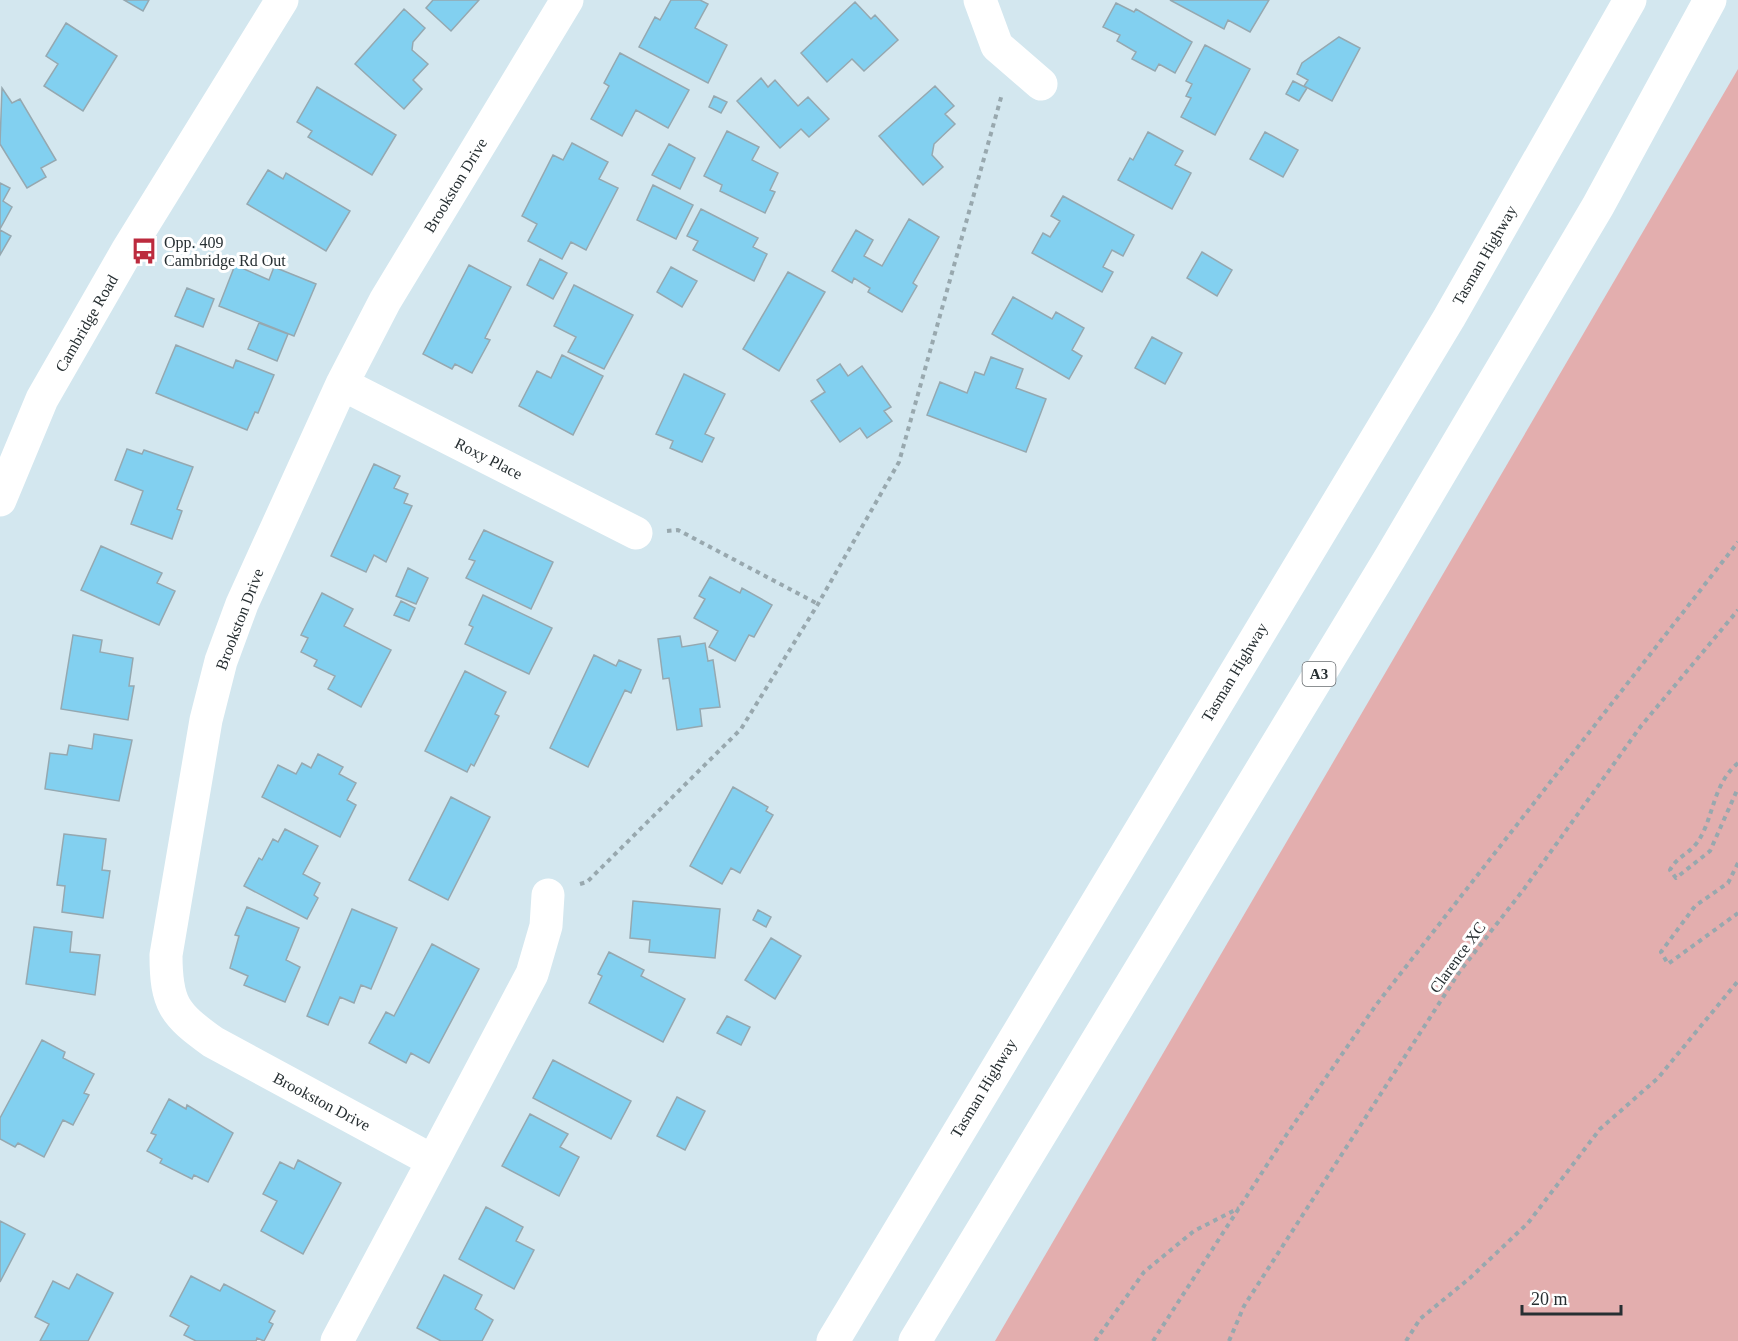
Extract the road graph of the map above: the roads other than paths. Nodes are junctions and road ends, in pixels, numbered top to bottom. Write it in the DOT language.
graph roads {
  1 [pos="282,0"];
  2 [pos="567,0"];
  3 [pos="980,0"];
  4 [pos="1630,0"];
  5 [pos="1710,0"];
  6 [pos="1041,84"];
  7 [pos="342,384"];
  8 [pos="0,500"];
  9 [pos="636,532"];
  10 [pos="548,895"];
  11 [pos="433,1161"];
  12 [pos="337,1341"];
  13 [pos="833,1341"];
  14 [pos="915,1341"];
  1 -- 8 [label="main road, Cambridge Road"];
  2 -- 7 [label="main road, Brookston Drive"];
  3 -- 6 [label="main road"];
  4 -- 13 [label="main road, Tasman Highway"];
  5 -- 14 [label="main road, A3"];
  7 -- 9 [label="main road, Roxy Place"];
  7 -- 11 [label="main road, Brookston Drive"];
  10 -- 11 [label="main road"];
  11 -- 12 [label="main road"];
}
